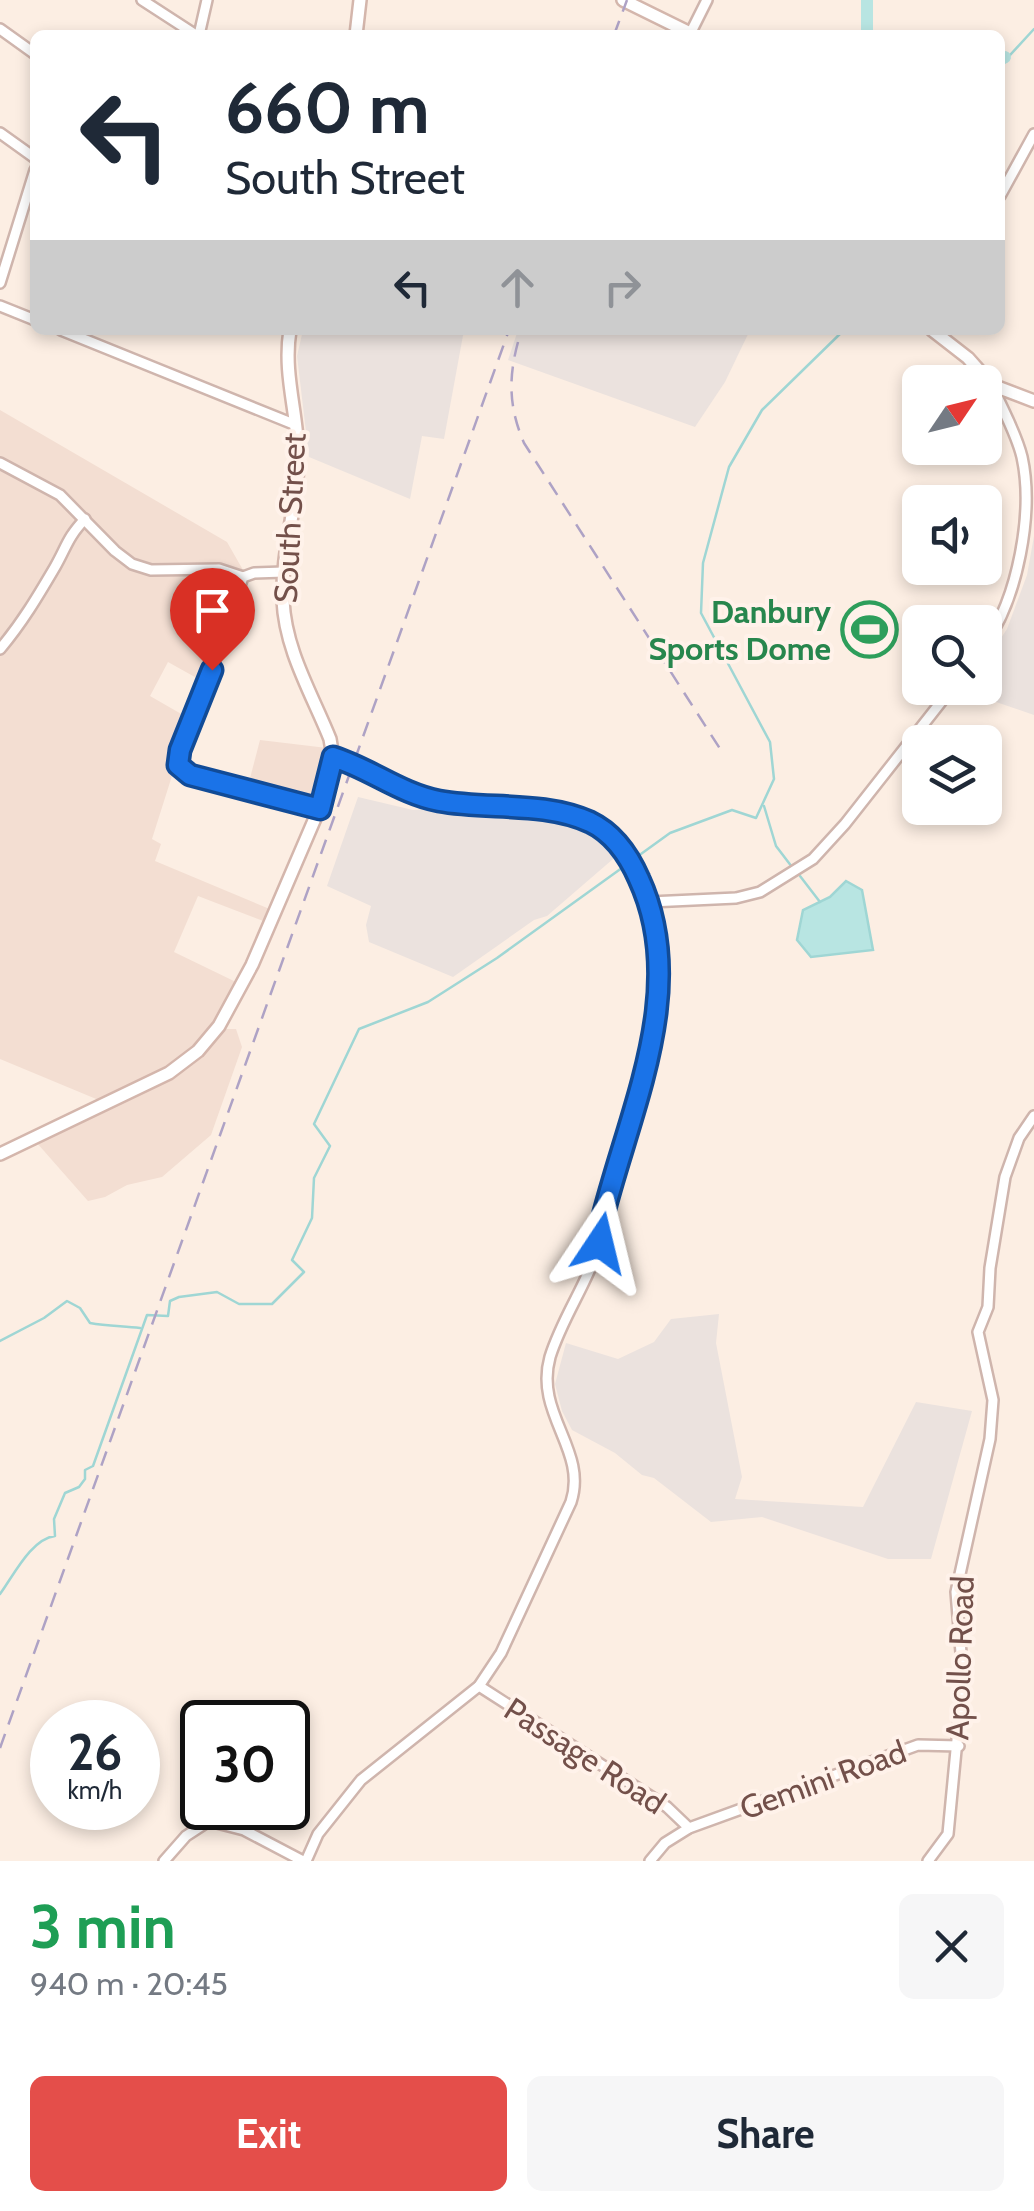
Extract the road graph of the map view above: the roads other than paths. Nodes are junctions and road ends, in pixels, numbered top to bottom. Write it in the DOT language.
graph roads {
  1 [pos="142,0"];
  2 [pos="208,0"];
  3 [pos="360,0"];
  4 [pos="623,0"];
  5 [pos="707,0"];
  6 [pos="0,29"];
  7 [pos="190,30"];
  8 [pos="199,30"];
  9 [pos="357,30"];
  10 [pos="685,30"];
  11 [pos="695,30"];
  12 [pos="30,50"];
  13 [pos="0,133"];
  14 [pos="1034,134"];
  15 [pos="30,154"];
  16 [pos="30,186"];
  17 [pos="1005,187"];
  18 [pos="0,236"];
  19 [pos="12,243"];
  20 [pos="0,283"];
  21 [pos="0,306"];
  22 [pos="30,318"];
  23 [pos="72,335"];
  24 [pos="289,335"];
  25 [pos="941,335"];
  26 [pos="974,365"];
  27 [pos="1002,389"];
  28 [pos="1034,400"];
  29 [pos="1002,408"];
  30 [pos="296,425"];
  31 [pos="0,463"];
  32 [pos="85,519"];
  33 [pos="284,572"];
  34 [pos="242,577"];
  35 [pos="1002,610"];
  36 [pos="0,648"];
  37 [pos="939,705"];
  38 [pos="333,757"];
  39 [pos="320,809"];
  40 [pos="650,902"];
  41 [pos="1034,1116"];
  42 [pos="0,1154"];
  43 [pos="480,1686"];
  44 [pos="958,1746"];
  45 [pos="689,1828"];
  46 [pos="164,1861"];
  47 [pos="304,1861"];
  48 [pos="650,1861"];
  49 [pos="928,1861"];
  1 -- 7 [label="street"];
  2 -- 8 [label="street"];
  3 -- 9 [label="main road"];
  4 -- 10 [label="main road"];
  5 -- 11 [label="street"];
  6 -- 12 [label="street"];
  13 -- 15 [label="street"];
  14 -- 17 [label="street"];
  16 -- 19 [label="street"];
  18 -- 19 [label="street"];
  19 -- 20 [label="street"];
  21 -- 22 [label="street"];
  23 -- 30 [label="street"];
  24 -- 30 [label="main road, South Street"];
  25 -- 26 [label="main road"];
  27 -- 28 [label="main road"];
  29 -- 35 [label="street"];
  30 -- 33 [label="main road, South Street"];
  31 -- 32 [label="street"];
  32 -- 34 [label="street"];
  32 -- 36 [label="street"];
  33 -- 34 [label="street"];
  33 -- 38 [label="main road, South Street"];
  34 -- 39 [label="street"];
  37 -- 40 [label="street"];
  38 -- 39 [label="main road"];
  38 -- 40 [label="street"];
  39 -- 42 [label="main road"];
  40 -- 43 [label="street"];
  41 -- 44 [label="street, Apollo Road"];
  43 -- 45 [label="street, Passage Road"];
  43 -- 47 [label="street"];
  44 -- 45 [label="street, Gemini Road"];
  44 -- 49 [label="street, Apollo Road"];
  45 -- 48 [label="street, Gemini Road"];
  46 -- 47 [label="street"];
}
